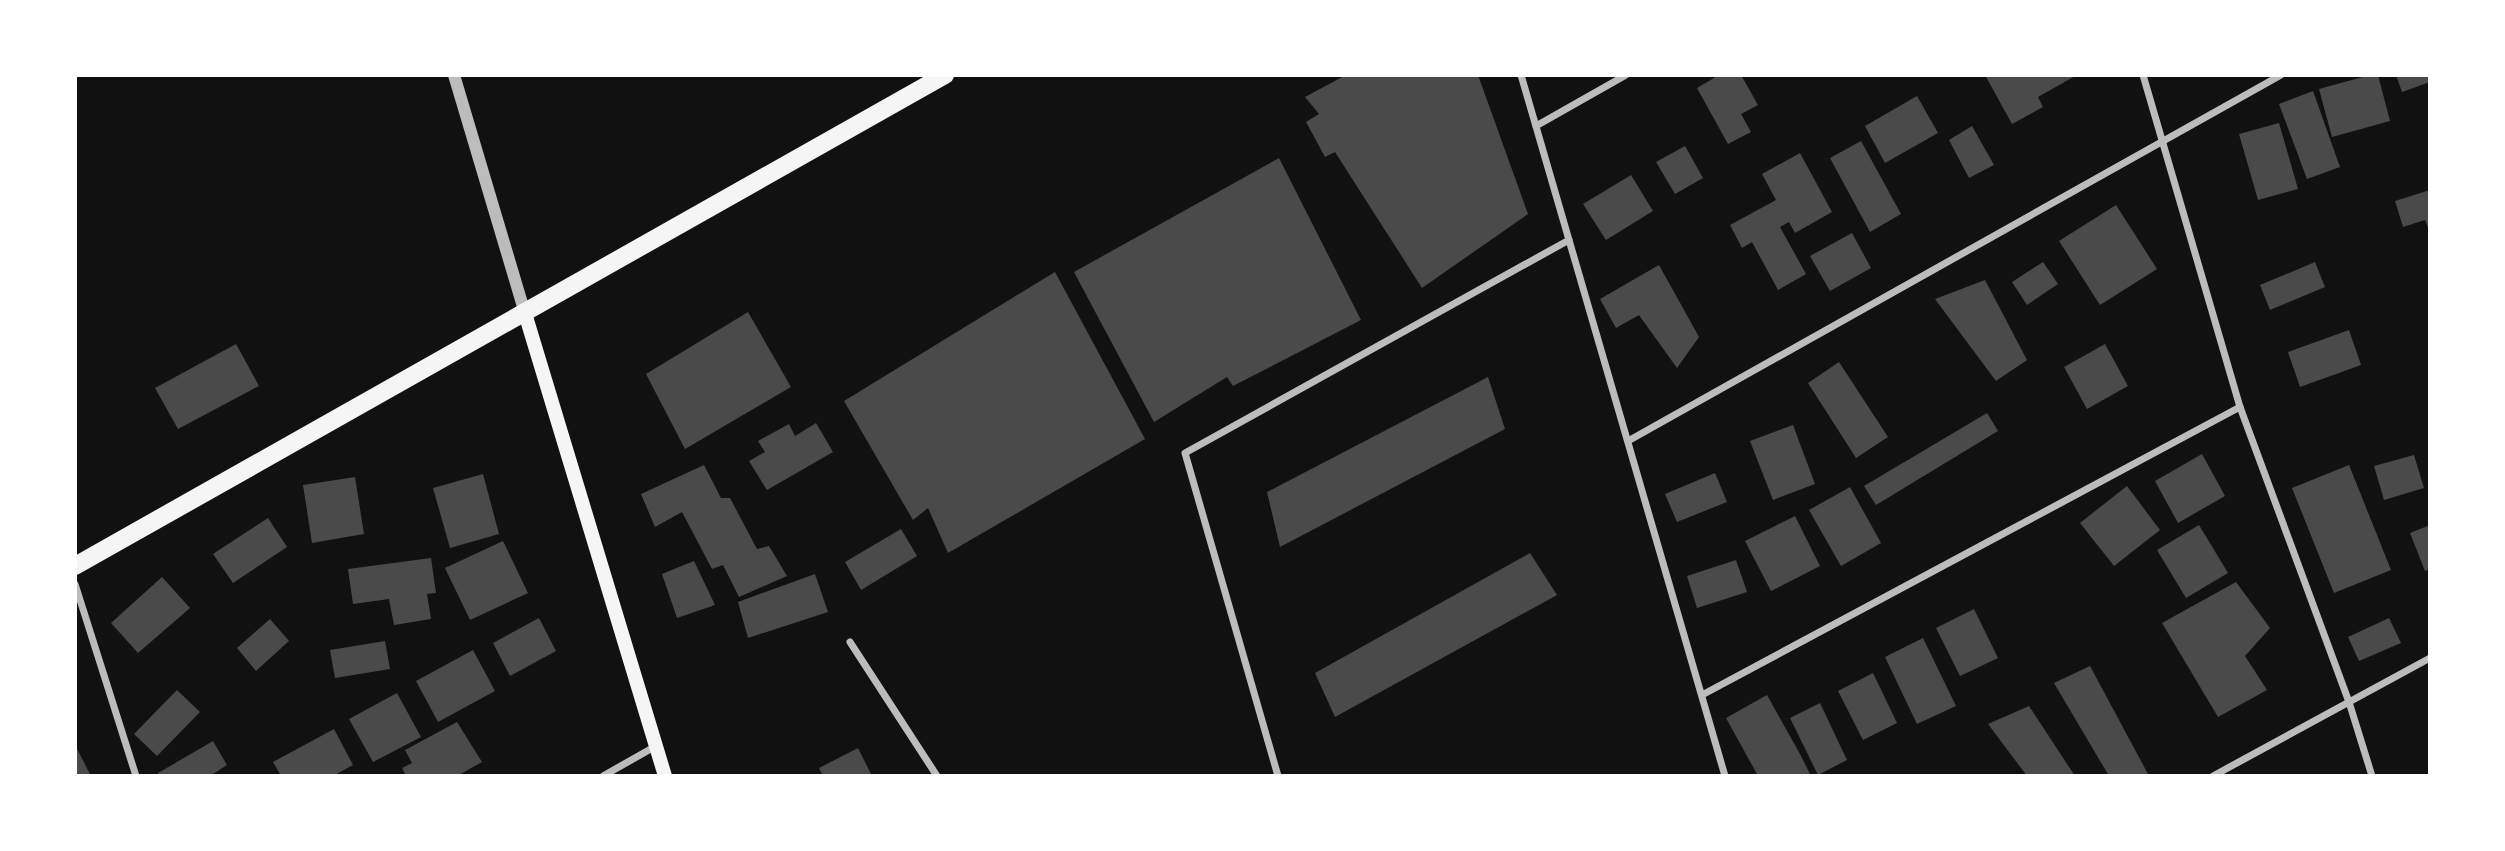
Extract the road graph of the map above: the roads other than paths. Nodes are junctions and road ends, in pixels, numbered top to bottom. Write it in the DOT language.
graph roads {
  1 [pos="454,75"];
  2 [pos="945,75"];
  3 [pos="1521,75"];
  4 [pos="1626,75"];
  5 [pos="2143,75"];
  6 [pos="2281,75"];
  7 [pos="1536,126"];
  8 [pos="2163,143"];
  9 [pos="1569,240"];
  10 [pos="524,310"];
  11 [pos="2240,407"];
  12 [pos="1628,441"];
  13 [pos="75,566"];
  14 [pos="75,584"];
  15 [pos="850,642"];
  16 [pos="2430,658"];
  17 [pos="1702,695"];
  18 [pos="2349,702"];
  19 [pos="656,747"];
  20 [pos="136,776"];
  21 [pos="603,776"];
  22 [pos="665,776"];
  23 [pos="937,776"];
  24 [pos="1278,776"];
  25 [pos="1726,776"];
  26 [pos="2213,776"];
  27 [pos="2372,776"];
  1 -- 10 [label="street"];
  2 -- 10 [label="main road"];
  3 -- 7 [label="street"];
  4 -- 7 [label="street"];
  5 -- 8 [label="street"];
  6 -- 8 [label="street"];
  7 -- 9 [label="street"];
  8 -- 11 [label="street"];
  8 -- 12 [label="street"];
  9 -- 12 [label="street"];
  9 -- 24 [label="street"];
  10 -- 13 [label="main road"];
  10 -- 19 [label="main road"];
  11 -- 17 [label="street"];
  11 -- 18 [label="street"];
  12 -- 17 [label="street"];
  14 -- 20 [label="street"];
  15 -- 23 [label="street"];
  16 -- 18 [label="street"];
  17 -- 25 [label="street"];
  18 -- 26 [label="street"];
  18 -- 27 [label="street"];
  19 -- 21 [label="street"];
  19 -- 22 [label="main road"];
}
